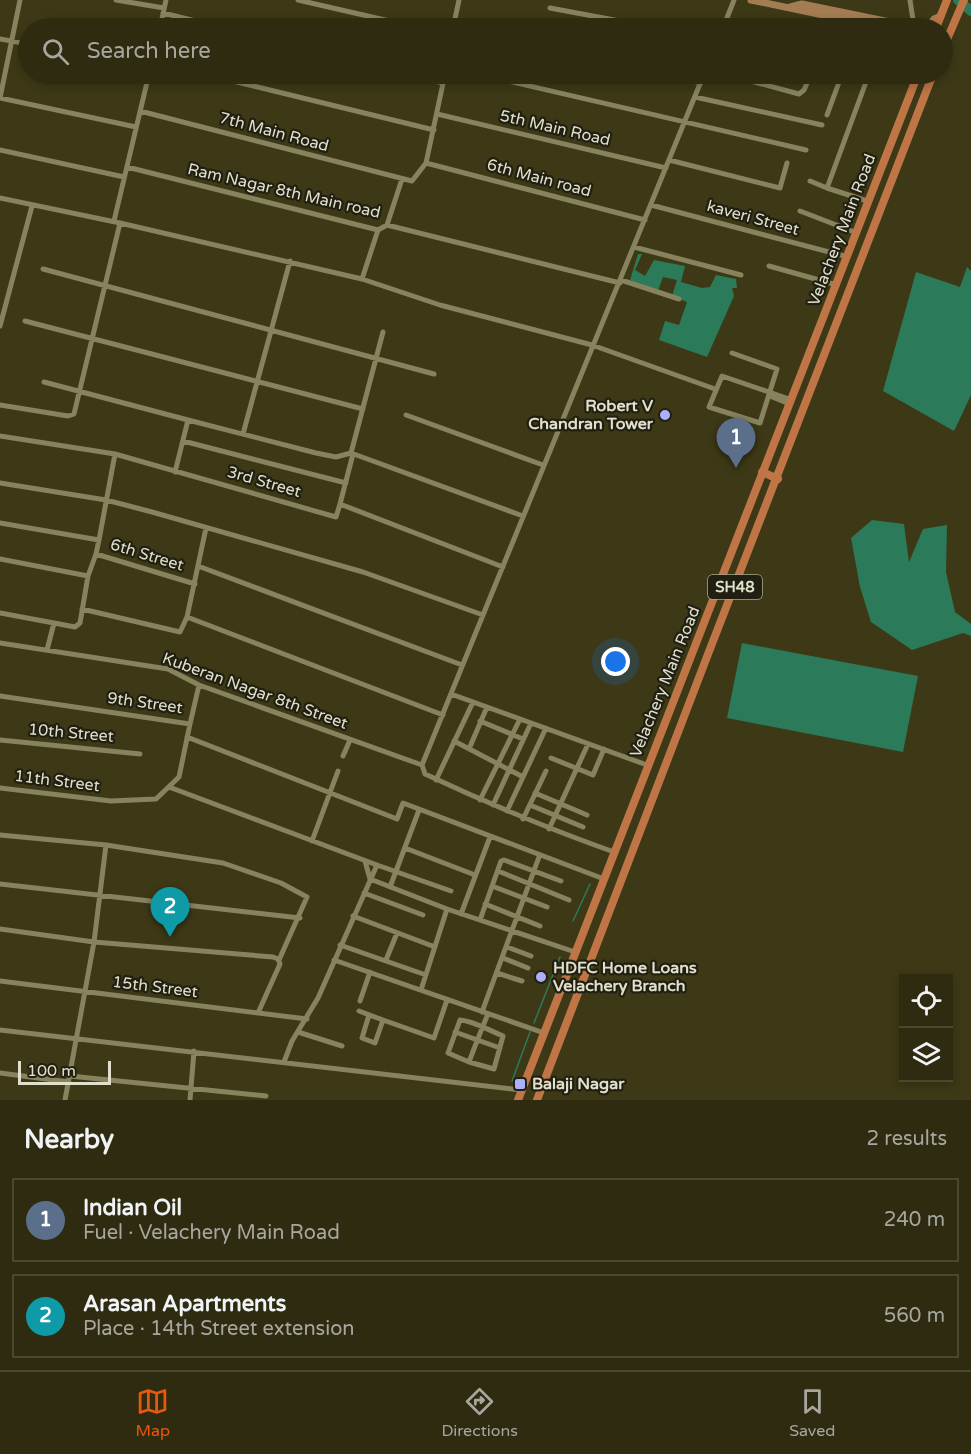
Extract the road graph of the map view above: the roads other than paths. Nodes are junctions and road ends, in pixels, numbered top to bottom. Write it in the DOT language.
graph roads {
  1 [pos="20,0"];
  2 [pos="116,0"];
  3 [pos="166,0"];
  4 [pos="298,0"];
  5 [pos="459,0"];
  6 [pos="734,0"];
  7 [pos="751,0"];
  8 [pos="910,0"];
  9 [pos="947,0"];
  10 [pos="964,0"];
  11 [pos="790,7"];
  12 [pos="550,8"];
  13 [pos="164,11"];
  14 [pos="941,16"];
  15 [pos="832,17"];
  16 [pos="162,18"];
  17 [pos="189,18"];
  18 [pos="376,18"];
  19 [pos="456,18"];
  20 [pos="604,18"];
  21 [pos="727,18"];
  22 [pos="835,18"];
  23 [pos="868,18"];
  24 [pos="914,18"];
  25 [pos="936,18"];
  26 [pos="953,28"];
  27 [pos="0,39"];
  28 [pos="12,42"];
  29 [pos="18,43"];
  30 [pos="147,84"];
  31 [pos="245,84"];
  32 [pos="443,84"];
  33 [pos="521,84"];
  34 [pos="701,84"];
  35 [pos="762,84"];
  36 [pos="807,84"];
  37 [pos="838,84"];
  38 [pos="865,84"];
  39 [pos="914,84"];
  40 [pos="929,84"];
  41 [pos="695,97"];
  42 [pos="0,98"];
  43 [pos="140,111"];
  44 [pos="437,114"];
  45 [pos="827,115"];
  46 [pos="685,122"];
  47 [pos="822,124"];
  48 [pos="136,126"];
  49 [pos="434,130"];
  50 [pos="0,150"];
  51 [pos="806,150"];
  52 [pos="669,160"];
  53 [pos="426,163"];
  54 [pos="787,163"];
  55 [pos="127,167"];
  56 [pos="666,168"];
  57 [pos="124,177"];
  58 [pos="402,179"];
  59 [pos="810,182"];
  60 [pos="827,188"];
  61 [pos="0,198"];
  62 [pos="867,201"];
  63 [pos="651,205"];
  64 [pos="32,206"];
  65 [pos="800,211"];
  66 [pos="645,220"];
  67 [pos="117,222"];
  68 [pos="387,225"];
  69 [pos="378,230"];
  70 [pos="857,233"];
  71 [pos="634,247"];
  72 [pos="848,257"];
  73 [pos="290,261"];
  74 [pos="769,266"];
  75 [pos="43,268"];
  76 [pos="741,275"];
  77 [pos="362,279"];
  78 [pos="620,281"];
  79 [pos="105,284"];
  80 [pos="837,285"];
  81 [pos="679,299"];
  82 [pos="25,321"];
  83 [pos="0,326"];
  84 [pos="272,330"];
  85 [pos="383,332"];
  86 [pos="91,338"];
  87 [pos="591,345"];
  88 [pos="732,353"];
  89 [pos="378,359"];
  90 [pos="434,374"];
  91 [pos="256,380"];
  92 [pos="44,382"];
  93 [pos="715,389"];
  94 [pos="79,390"];
  95 [pos="768,393"];
  96 [pos="788,401"];
  97 [pos="0,405"];
  98 [pos="363,410"];
  99 [pos="406,416"];
  100 [pos="188,420"];
  101 [pos="243,434"];
  102 [pos="0,436"];
  103 [pos="183,441"];
  104 [pos="115,454"];
  105 [pos="352,454"];
  106 [pos="543,465"];
  107 [pos="175,471"];
  108 [pos="762,472"];
  109 [pos="778,479"];
  110 [pos="0,483"];
  111 [pos="346,483"];
  112 [pos="106,500"];
  113 [pos="340,504"];
  114 [pos="523,516"];
  115 [pos="0,523"];
  116 [pos="206,528"];
  117 [pos="99,540"];
  118 [pos="96,554"];
  119 [pos="0,559"];
  120 [pos="198,566"];
  121 [pos="502,567"];
  122 [pos="88,576"];
  123 [pos="195,584"];
  124 [pos="82,609"];
  125 [pos="0,614"];
  126 [pos="483,615"];
  127 [pos="187,617"];
  128 [pos="54,623"];
  129 [pos="0,643"];
  130 [pos="47,650"];
  131 [pos="462,665"];
  132 [pos="199,685"];
  133 [pos="451,694"];
  134 [pos="0,696"];
  135 [pos="472,702"];
  136 [pos="487,707"];
  137 [pos="442,716"];
  138 [pos="520,719"];
  139 [pos="480,721"];
  140 [pos="531,723"];
  141 [pos="190,724"];
  142 [pos="546,728"];
  143 [pos="512,734"];
  144 [pos="187,736"];
  145 [pos="524,739"];
  146 [pos="0,740"];
  147 [pos="350,740"];
  148 [pos="454,741"];
  149 [pos="588,744"];
  150 [pos="469,749"];
  151 [pos="604,749"];
  152 [pos="140,754"];
  153 [pos="343,756"];
  154 [pos="551,758"];
  155 [pos="497,764"];
  156 [pos="422,765"];
  157 [pos="647,765"];
  158 [pos="577,768"];
  159 [pos="509,769"];
  160 [pos="338,771"];
  161 [pos="546,771"];
  162 [pos="523,777"];
  163 [pos="436,780"];
  164 [pos="169,787"];
  165 [pos="0,788"];
  166 [pos="330,791"];
  167 [pos="535,792"];
  168 [pos="480,800"];
  169 [pos="561,803"];
  170 [pos="493,805"];
  171 [pos="530,805"];
  172 [pos="419,810"];
  173 [pos="507,811"];
  174 [pos="587,815"];
  175 [pos="555,816"];
  176 [pos="523,819"];
  177 [pos="583,827"];
  178 [pos="549,829"];
  179 [pos="0,835"];
  180 [pos="490,837"];
  181 [pos="312,841"];
  182 [pos="106,845"];
  183 [pos="405,848"];
  184 [pos="614,852"];
  185 [pos="539,856"];
  186 [pos="365,861"];
  187 [pos="377,865"];
  188 [pos="533,870"];
  189 [pos="498,871"];
  190 [pos="396,872"];
  191 [pos="475,875"];
  192 [pos="370,879"];
  193 [pos="604,879"];
  194 [pos="561,881"];
  195 [pos="529,883"];
  196 [pos="0,884"];
  197 [pos="390,886"];
  198 [pos="492,886"];
  199 [pos="450,891"];
  200 [pos="364,893"];
  201 [pos="99,896"];
  202 [pos="524,898"];
  203 [pos="569,900"];
  204 [pos="485,904"];
  205 [pos="547,907"];
  206 [pos="447,909"];
  207 [pos="461,914"];
  208 [pos="423,915"];
  209 [pos="353,916"];
  210 [pos="300,918"];
  211 [pos="518,918"];
  212 [pos="480,920"];
  213 [pos="540,926"];
  214 [pos="0,930"];
  215 [pos="513,932"];
  216 [pos="397,933"];
  217 [pos="94,942"];
  218 [pos="340,945"];
  219 [pos="435,947"];
  220 [pos="507,947"];
  221 [pos="575,952"];
  222 [pos="531,956"];
  223 [pos="503,958"];
  224 [pos="279,960"];
  225 [pos="334,960"];
  226 [pos="386,960"];
  227 [pos="528,968"];
  228 [pos="370,972"];
  229 [pos="497,973"];
  230 [pos="426,975"];
  231 [pos="0,981"];
  232 [pos="522,981"];
  233 [pos="493,984"];
  234 [pos="501,987"];
  235 [pos="421,990"];
  236 [pos="86,992"];
  237 [pos="447,1000"];
  238 [pos="360,1001"];
  239 [pos="359,1011"];
  240 [pos="258,1013"];
  241 [pos="485,1013"];
  242 [pos="369,1015"];
  243 [pos="307,1019"];
  244 [pos="383,1020"];
  245 [pos="482,1027"];
  246 [pos="0,1030"];
  247 [pos="298,1032"];
  248 [pos="455,1032"];
  249 [pos="544,1033"];
  250 [pos="78,1039"];
  251 [pos="477,1040"];
  252 [pos="342,1046"];
  253 [pos="500,1048"];
  254 [pos="194,1051"];
  255 [pos="284,1062"];
  256 [pos="469,1062"];
  257 [pos="0,1073"];
  258 [pos="70,1079"];
  259 [pos="191,1090"];
  260 [pos="521,1090"];
  261 [pos="266,1096"];
  262 [pos="65,1100"];
  263 [pos="190,1100"];
  264 [pos="518,1100"];
  265 [pos="537,1100"];
  1 -- 28 [label="street"];
  2 -- 13 [label="street"];
  3 -- 13 [label="street"];
  4 -- 18 [label="street"];
  5 -- 19 [label="street"];
  6 -- 21 [label="street"];
  7 -- 11 [label="main road"];
  8 -- 24 [label="street"];
  9 -- 14 [label="main road"];
  10 -- 26 [label="main road"];
  11 -- 15 [label="main road"];
  11 -- 23 [label="main road"];
  12 -- 20 [label="street"];
  13 -- 16 [label="street"];
  13 -- 17 [label="street"];
  14 -- 25 [label="main road"];
  15 -- 22 [label="main road"];
  27 -- 28 [label="street"];
  28 -- 29 [label="street"];
  28 -- 42 [label="street"];
  30 -- 43 [label="street"];
  31 -- 49 [label="street"];
  32 -- 44 [label="street"];
  33 -- 46 [label="street"];
  34 -- 41 [label="street"];
  35 -- 36 [label="street"];
  37 -- 45 [label="street"];
  38 -- 60 [label="street"];
  39 -- 62 [label="main road, Velachery Main Road / SH48"];
  40 -- 109 [label="main road, Velachery Main Road / SH48"];
  41 -- 46 [label="street"];
  41 -- 47 [label="street"];
  42 -- 48 [label="street"];
  43 -- 48 [label="street"];
  43 -- 58 [label="street, 7th Main Road"];
  44 -- 49 [label="street"];
  44 -- 56 [label="street, 5th Main Road"];
  46 -- 51 [label="street"];
  46 -- 52 [label="street"];
  48 -- 55 [label="street"];
  49 -- 53 [label="street"];
  50 -- 57 [label="street"];
  52 -- 54 [label="street"];
  52 -- 56 [label="street"];
  53 -- 58 [label="street"];
  53 -- 66 [label="street, 6th Main road"];
  55 -- 57 [label="street"];
  55 -- 69 [label="street, Ram Nagar 8th Main road"];
  56 -- 63 [label="street"];
  57 -- 67 [label="street"];
  58 -- 68 [label="street, Ram Nagar 8th Main road"];
  59 -- 60 [label="street"];
  60 -- 62 [label="street"];
  61 -- 64 [label="street"];
  62 -- 70 [label="main road, Velachery Main Road / SH48"];
  63 -- 66 [label="street"];
  63 -- 72 [label="street, kaveri Street"];
  64 -- 67 [label="street"];
  64 -- 83 [label="street"];
  65 -- 70 [label="street"];
  66 -- 71 [label="street"];
  67 -- 73 [label="street"];
  67 -- 79 [label="street"];
  68 -- 69 [label="street, Ram Nagar 8th Main road"];
  68 -- 78 [label="street"];
  69 -- 77 [label="street"];
  70 -- 72 [label="main road, Velachery Main Road / SH48"];
  71 -- 76 [label="street"];
  71 -- 78 [label="street"];
  72 -- 80 [label="main road, Velachery Main Road / SH48"];
  73 -- 77 [label="street"];
  73 -- 84 [label="street"];
  74 -- 80 [label="street"];
  75 -- 79 [label="street"];
  77 -- 87 [label="street"];
  78 -- 81 [label="street"];
  78 -- 87 [label="street"];
  79 -- 84 [label="street"];
  79 -- 86 [label="street"];
  80 -- 96 [label="main road, Velachery Main Road / SH48"];
  82 -- 86 [label="street"];
  84 -- 89 [label="street"];
  84 -- 91 [label="street"];
  85 -- 89 [label="street"];
  86 -- 91 [label="street"];
  86 -- 94 [label="street"];
  87 -- 93 [label="street"];
  87 -- 106 [label="street"];
  88 -- 95 [label="street"];
  89 -- 90 [label="street"];
  89 -- 98 [label="street"];
  91 -- 98 [label="street"];
  91 -- 101 [label="street"];
  92 -- 94 [label="street"];
  93 -- 95 [label="street"];
  93 -- 95 [label="street"];
  94 -- 97 [label="street"];
  94 -- 100 [label="street"];
  95 -- 96 [label="street"];
  96 -- 108 [label="main road, Velachery Main Road / SH48"];
  98 -- 105 [label="street"];
  99 -- 106 [label="street"];
  100 -- 101 [label="street"];
  100 -- 103 [label="street"];
  101 -- 105 [label="street"];
  102 -- 104 [label="street, 3rd Street"];
  103 -- 107 [label="street"];
  103 -- 111 [label="street"];
  104 -- 107 [label="street, 3rd Street"];
  104 -- 112 [label="street"];
  105 -- 111 [label="street"];
  105 -- 114 [label="street"];
  106 -- 114 [label="street"];
  107 -- 113 [label="street, 3rd Street"];
  108 -- 109 [label="main road"];
  108 -- 157 [label="main road, Velachery Main Road / SH48"];
  109 -- 265 [label="main road, Velachery Main Road / SH48"];
  110 -- 112 [label="street"];
  111 -- 113 [label="street"];
  112 -- 116 [label="street"];
  112 -- 117 [label="street"];
  113 -- 121 [label="street"];
  114 -- 121 [label="street"];
  115 -- 117 [label="street"];
  116 -- 120 [label="street"];
  116 -- 126 [label="street"];
  117 -- 118 [label="street"];
  118 -- 122 [label="street, 6th Street"];
  118 -- 123 [label="street, 6th Street"];
  119 -- 122 [label="street"];
  120 -- 123 [label="street"];
  120 -- 131 [label="street"];
  121 -- 126 [label="street"];
  122 -- 124 [label="street, 6th Street"];
  123 -- 127 [label="street"];
  124 -- 127 [label="street"];
  124 -- 128 [label="street"];
  125 -- 128 [label="street"];
  126 -- 131 [label="street"];
  127 -- 137 [label="street"];
  128 -- 130 [label="street"];
  129 -- 130 [label="street, Kuberan Nagar 8th Street"];
  130 -- 132 [label="street, Kuberan Nagar 8th Street"];
  131 -- 133 [label="street"];
  132 -- 141 [label="street"];
  132 -- 147 [label="street, Kuberan Nagar 8th Street"];
  133 -- 135 [label="street"];
  133 -- 137 [label="street"];
  134 -- 141 [label="street, 9th Street"];
  135 -- 136 [label="street"];
  135 -- 148 [label="street"];
  136 -- 138 [label="street"];
  136 -- 139 [label="street"];
  137 -- 156 [label="street"];
  138 -- 140 [label="street"];
  138 -- 143 [label="street"];
  139 -- 143 [label="street"];
  139 -- 150 [label="street"];
  140 -- 142 [label="street"];
  140 -- 145 [label="street"];
  141 -- 144 [label="street, 9th Street"];
  142 -- 149 [label="street"];
  142 -- 162 [label="street"];
  143 -- 145 [label="street"];
  143 -- 155 [label="street"];
  144 -- 164 [label="street, 9th Street"];
  144 -- 166 [label="street"];
  145 -- 159 [label="street"];
  146 -- 152 [label="street, 10th Street"];
  147 -- 153 [label="street"];
  147 -- 156 [label="street, Kuberan Nagar 8th Street"];
  148 -- 150 [label="street"];
  148 -- 163 [label="street"];
  149 -- 151 [label="street"];
  149 -- 158 [label="street"];
  150 -- 155 [label="street"];
  151 -- 157 [label="street"];
  151 -- 158 [label="street"];
  154 -- 158 [label="street"];
  155 -- 159 [label="street"];
  155 -- 168 [label="street"];
  156 -- 163 [label="street"];
  157 -- 184 [label="main road, Velachery Main Road / SH48"];
  158 -- 169 [label="street"];
  159 -- 162 [label="street"];
  159 -- 170 [label="street"];
  160 -- 166 [label="street"];
  161 -- 167 [label="street"];
  162 -- 173 [label="street"];
  163 -- 168 [label="street"];
  164 -- 165 [label="street, 11th Street"];
  164 -- 181 [label="street"];
  166 -- 172 [label="street"];
  166 -- 181 [label="street"];
  167 -- 169 [label="street"];
  167 -- 171 [label="street"];
  168 -- 170 [label="street"];
  169 -- 174 [label="street"];
  169 -- 175 [label="street"];
  170 -- 173 [label="street"];
  171 -- 175 [label="street"];
  171 -- 176 [label="street"];
  172 -- 180 [label="street"];
  172 -- 183 [label="street"];
  173 -- 176 [label="street"];
  175 -- 177 [label="street"];
  175 -- 178 [label="street"];
  176 -- 178 [label="street"];
  178 -- 184 [label="street"];
  179 -- 182 [label="street"];
  180 -- 185 [label="street"];
  180 -- 191 [label="street"];
  181 -- 186 [label="street"];
  182 -- 201 [label="street"];
  182 -- 210 [label="street"];
  183 -- 190 [label="street"];
  183 -- 191 [label="street"];
  184 -- 193 [label="main road, Velachery Main Road / SH48"];
  185 -- 188 [label="street"];
  185 -- 193 [label="street"];
  186 -- 187 [label="street"];
  186 -- 192 [label="street"];
  187 -- 190 [label="street"];
  187 -- 192 [label="street"];
  188 -- 189 [label="street"];
  188 -- 194 [label="street"];
  188 -- 195 [label="street"];
  189 -- 195 [label="street"];
  189 -- 198 [label="street"];
  190 -- 197 [label="street"];
  190 -- 199 [label="street"];
  191 -- 207 [label="street"];
  192 -- 197 [label="street"];
  192 -- 200 [label="street"];
  193 -- 221 [label="main road, Velachery Main Road / SH48"];
  195 -- 202 [label="street"];
  195 -- 203 [label="street"];
  196 -- 201 [label="street"];
  197 -- 206 [label="street"];
  198 -- 202 [label="street"];
  198 -- 204 [label="street"];
  200 -- 208 [label="street"];
  200 -- 209 [label="street"];
  201 -- 210 [label="street"];
  201 -- 217 [label="street"];
  202 -- 205 [label="street"];
  202 -- 211 [label="street"];
  204 -- 211 [label="street"];
  204 -- 212 [label="street"];
  206 -- 207 [label="street"];
  206 -- 219 [label="street"];
  207 -- 212 [label="street"];
  209 -- 216 [label="street"];
  209 -- 218 [label="street"];
  210 -- 224 [label="street"];
  211 -- 213 [label="street"];
  211 -- 215 [label="street"];
  212 -- 215 [label="street"];
  214 -- 217 [label="street"];
  215 -- 220 [label="street"];
  215 -- 221 [label="street"];
  216 -- 219 [label="street"];
  216 -- 226 [label="street"];
  217 -- 224 [label="street"];
  217 -- 236 [label="street"];
  218 -- 225 [label="street"];
  218 -- 226 [label="street"];
  219 -- 230 [label="street"];
  220 -- 222 [label="street"];
  220 -- 223 [label="street"];
  221 -- 249 [label="main road, Velachery Main Road / SH48"];
  223 -- 227 [label="street"];
  223 -- 229 [label="street"];
  224 -- 240 [label="street"];
  225 -- 228 [label="street"];
  225 -- 243 [label="street"];
  226 -- 230 [label="street"];
  228 -- 235 [label="street"];
  228 -- 238 [label="street"];
  229 -- 232 [label="street"];
  229 -- 233 [label="street"];
  230 -- 235 [label="street"];
  231 -- 236 [label="street, 15th Street"];
  233 -- 234 [label="street"];
  233 -- 241 [label="street"];
  235 -- 237 [label="street"];
  236 -- 240 [label="street, 15th Street"];
  236 -- 250 [label="street"];
  237 -- 241 [label="street"];
  237 -- 244 [label="street"];
  239 -- 242 [label="street"];
  240 -- 243 [label="street, 15th Street"];
  241 -- 245 [label="street"];
  241 -- 249 [label="street"];
  242 -- 244 [label="street"];
  242 -- 244 [label="street"];
  243 -- 247 [label="street"];
  245 -- 248 [label="street"];
  245 -- 251 [label="street"];
  245 -- 253 [label="street"];
  246 -- 250 [label="street"];
  247 -- 252 [label="street"];
  247 -- 255 [label="street"];
  248 -- 251 [label="street"];
  248 -- 256 [label="street"];
  249 -- 260 [label="main road, Velachery Main Road / SH48"];
  250 -- 254 [label="street"];
  250 -- 258 [label="street"];
  251 -- 253 [label="street"];
  251 -- 256 [label="street"];
  253 -- 256 [label="street"];
  254 -- 255 [label="street"];
  254 -- 259 [label="street"];
  255 -- 260 [label="street"];
  257 -- 258 [label="street"];
  258 -- 259 [label="street"];
  258 -- 262 [label="street"];
  259 -- 261 [label="street"];
  259 -- 263 [label="street"];
  260 -- 264 [label="main road, Velachery Main Road / SH48"];
}
